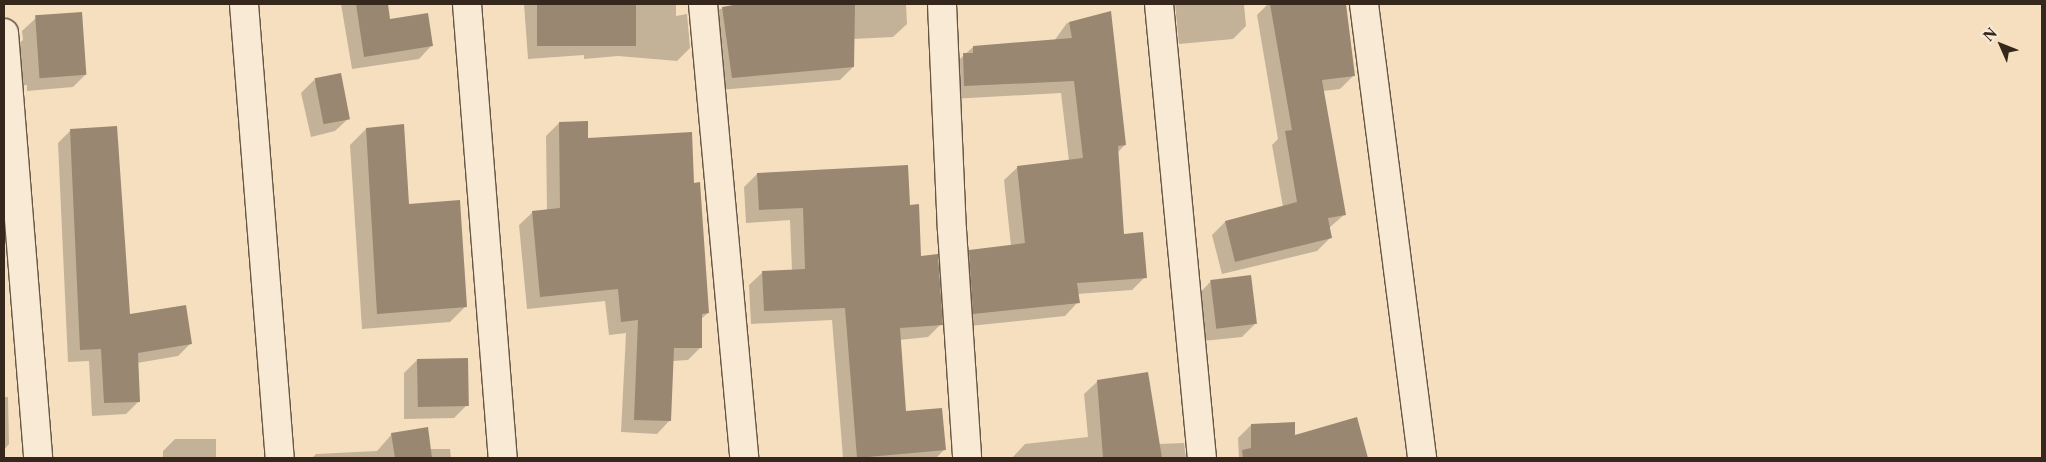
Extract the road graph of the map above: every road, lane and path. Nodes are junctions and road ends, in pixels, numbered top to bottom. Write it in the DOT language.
graph roads {
  1 [pos="244,4"];
  2 [pos="467,4"];
  3 [pos="703,4"];
  4 [pos="942,4"];
  5 [pos="1159,4"];
  6 [pos="1364,4"];
  7 [pos="4,33"];
  8 [pos="38,458"];
  9 [pos="280,458"];
  10 [pos="503,458"];
  11 [pos="744,458"];
  12 [pos="967,458"];
  13 [pos="1202,458"];
  14 [pos="1422,458"];
  1 -- 9 [label="street"];
  2 -- 10 [label="street"];
  3 -- 11 [label="street"];
  4 -- 12 [label="street"];
  5 -- 13 [label="street"];
  6 -- 14 [label="street"];
  7 -- 8 [label="street"];
}
